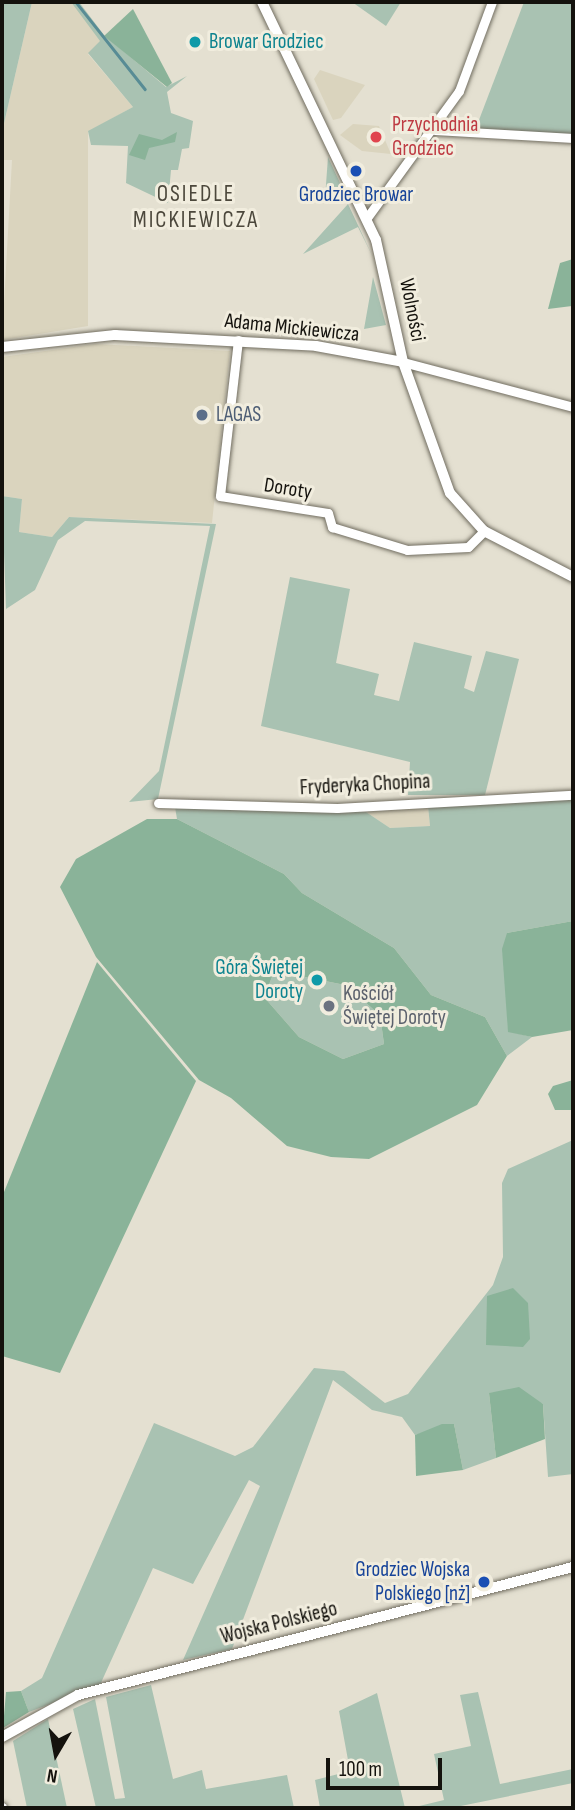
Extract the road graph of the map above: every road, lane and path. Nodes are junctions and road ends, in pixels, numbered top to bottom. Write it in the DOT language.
graph roads {
  1 [pos="262,2"];
  2 [pos="492,2"];
  3 [pos="435,130"];
  4 [pos="573,138"];
  5 [pos="366,219"];
  6 [pos="238,340"];
  7 [pos="2,347"];
  8 [pos="403,362"];
  9 [pos="573,407"];
  10 [pos="484,531"];
  11 [pos="573,577"];
  12 [pos="573,795"];
  13 [pos="158,803"];
  14 [pos="573,1567"];
  15 [pos="2,1737"];
  1 -- 5 [label="street, Wolności"];
  2 -- 3 [label="street"];
  3 -- 4 [label="street"];
  3 -- 5 [label="street"];
  5 -- 8 [label="street, Wolności"];
  6 -- 7 [label="street, Adama Mickiewicza"];
  6 -- 8 [label="street, Adama Mickiewicza"];
  6 -- 10 [label="street, Doroty"];
  8 -- 9 [label="street, Adama Mickiewicza"];
  8 -- 10 [label="street, Wolności"];
  10 -- 11 [label="street, Wolności"];
  12 -- 13 [label="street, Fryderyka Chopina"];
  14 -- 15 [label="street, Wojska Polskiego"];
}
